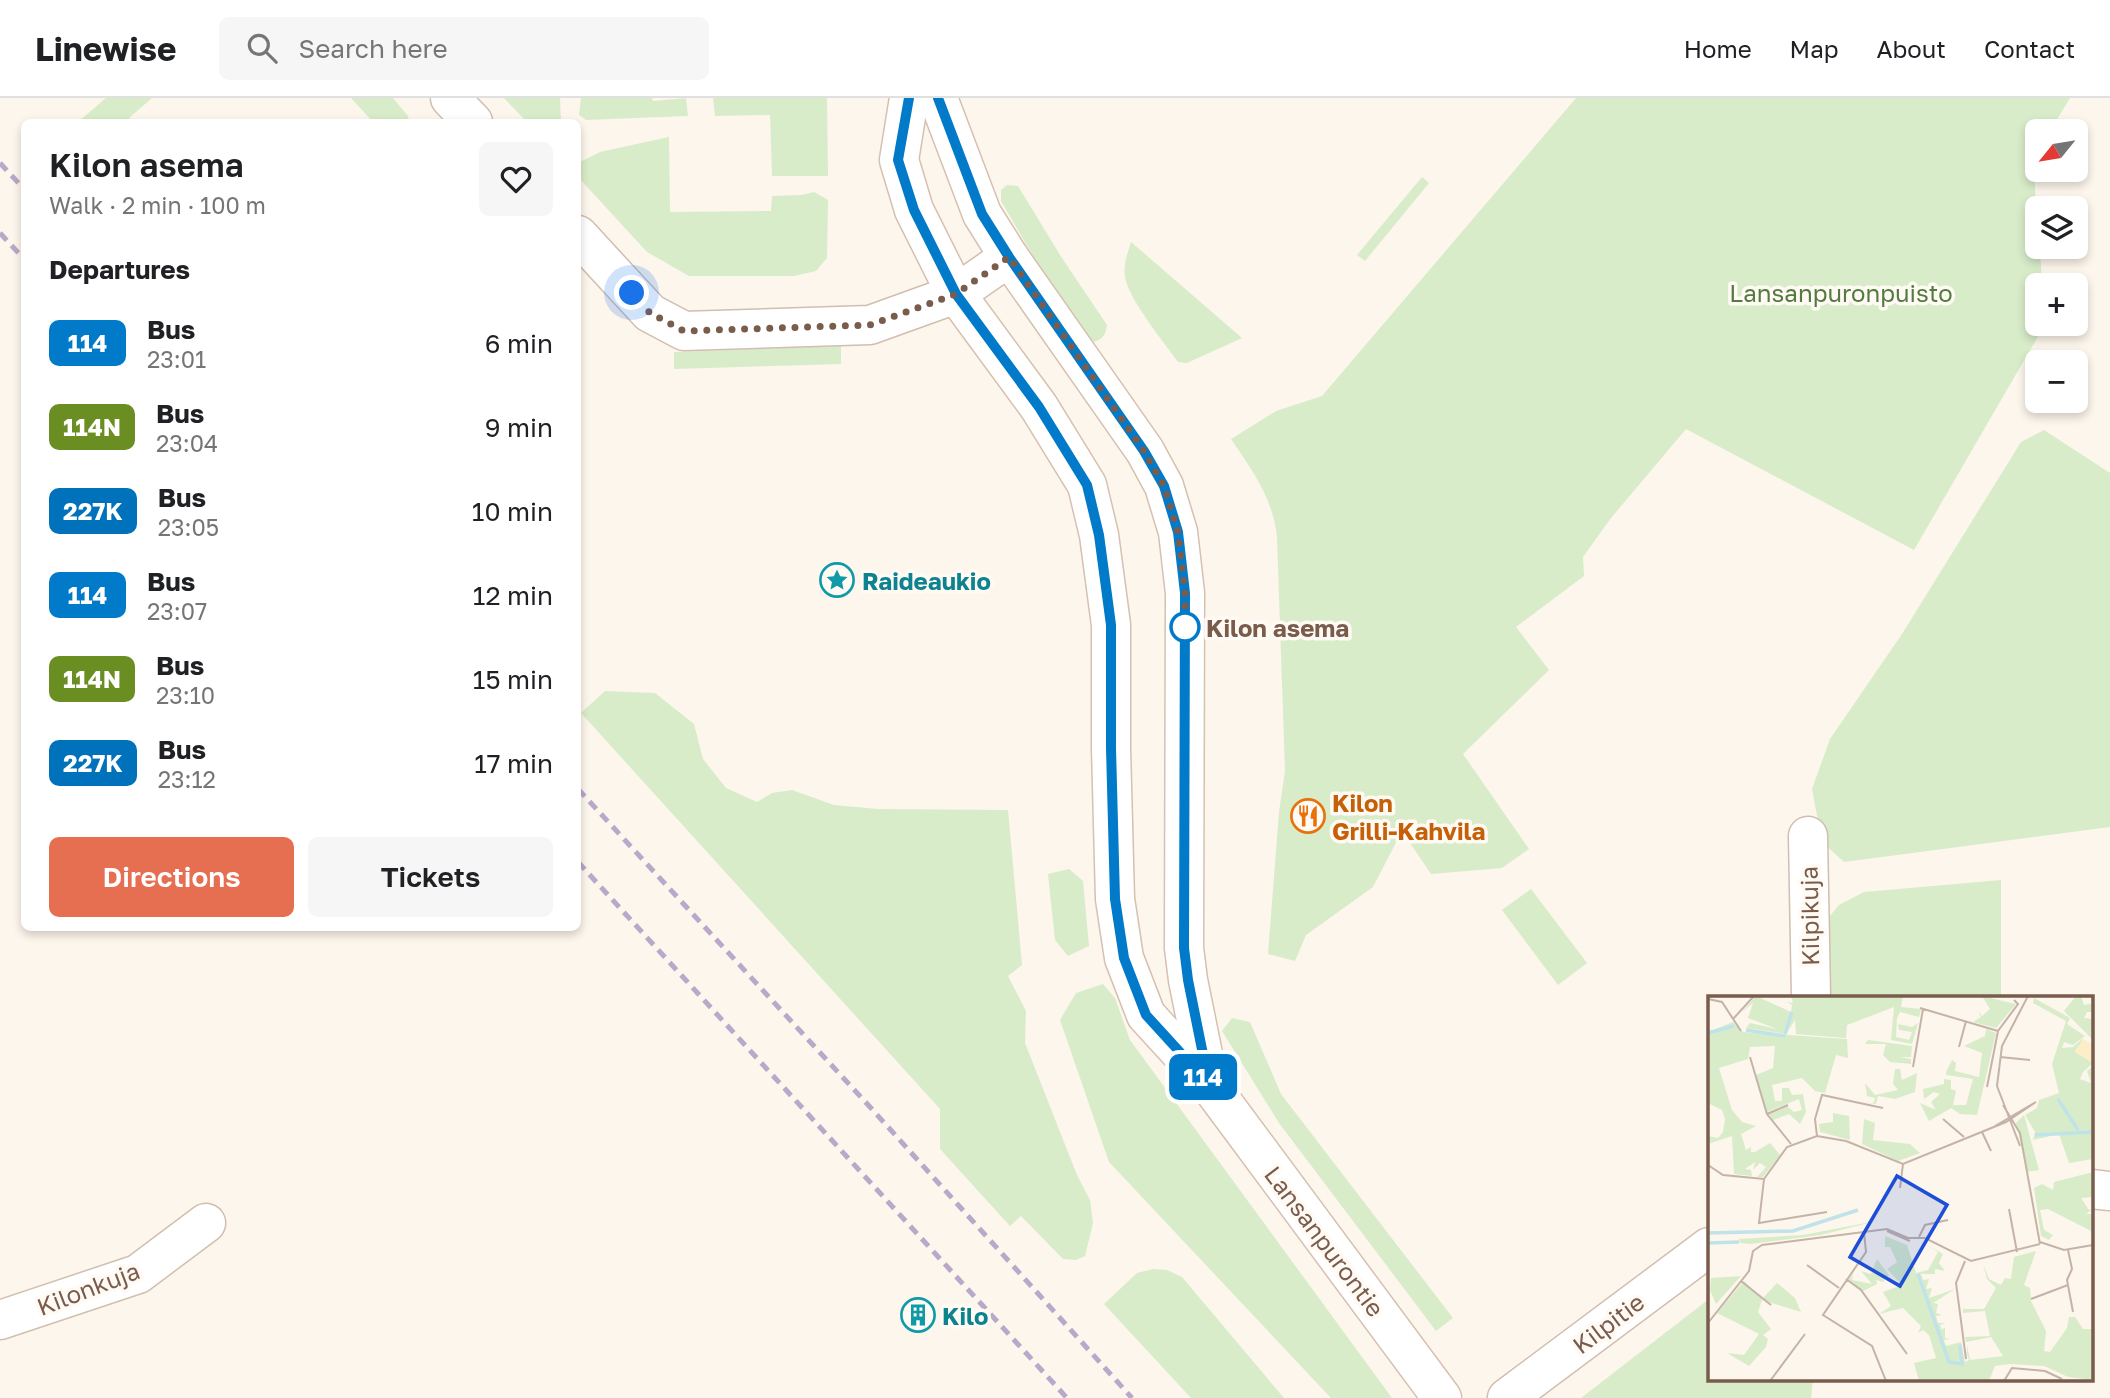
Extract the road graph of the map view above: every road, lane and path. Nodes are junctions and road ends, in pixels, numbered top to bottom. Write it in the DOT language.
graph roads {
  1 [pos="450,98"];
  2 [pos="909,98"];
  3 [pos="938,98"];
  4 [pos="470,119"];
  5 [pos="581,238"];
  6 [pos="1009,257"];
  7 [pos="956,294"];
  8 [pos="1808,836"];
  9 [pos="1811,996"];
  10 [pos="1209,1084"];
  11 [pos="2092,1189"];
  12 [pos="2110,1191"];
  13 [pos="206,1223"];
  14 [pos="1708,1248"];
  15 [pos="0,1320"];
  16 [pos="1442,1398"];
  17 [pos="1507,1398"];
  1 -- 4 [label="street"];
  2 -- 7 [label="street, Lansanpurontie"];
  3 -- 6 [label="street, Lansanpurontie"];
  5 -- 7 [label="street"];
  6 -- 7 [label="street"];
  6 -- 10 [label="street, Lansanpurontie"];
  7 -- 10 [label="street, Lansanpurontie"];
  8 -- 9 [label="street, Kilpikuja"];
  10 -- 16 [label="street, Lansanpurontie"];
  11 -- 12 [label="street"];
  13 -- 15 [label="street, Kilonkuja"];
  14 -- 17 [label="street, Kilpitie"];
}
